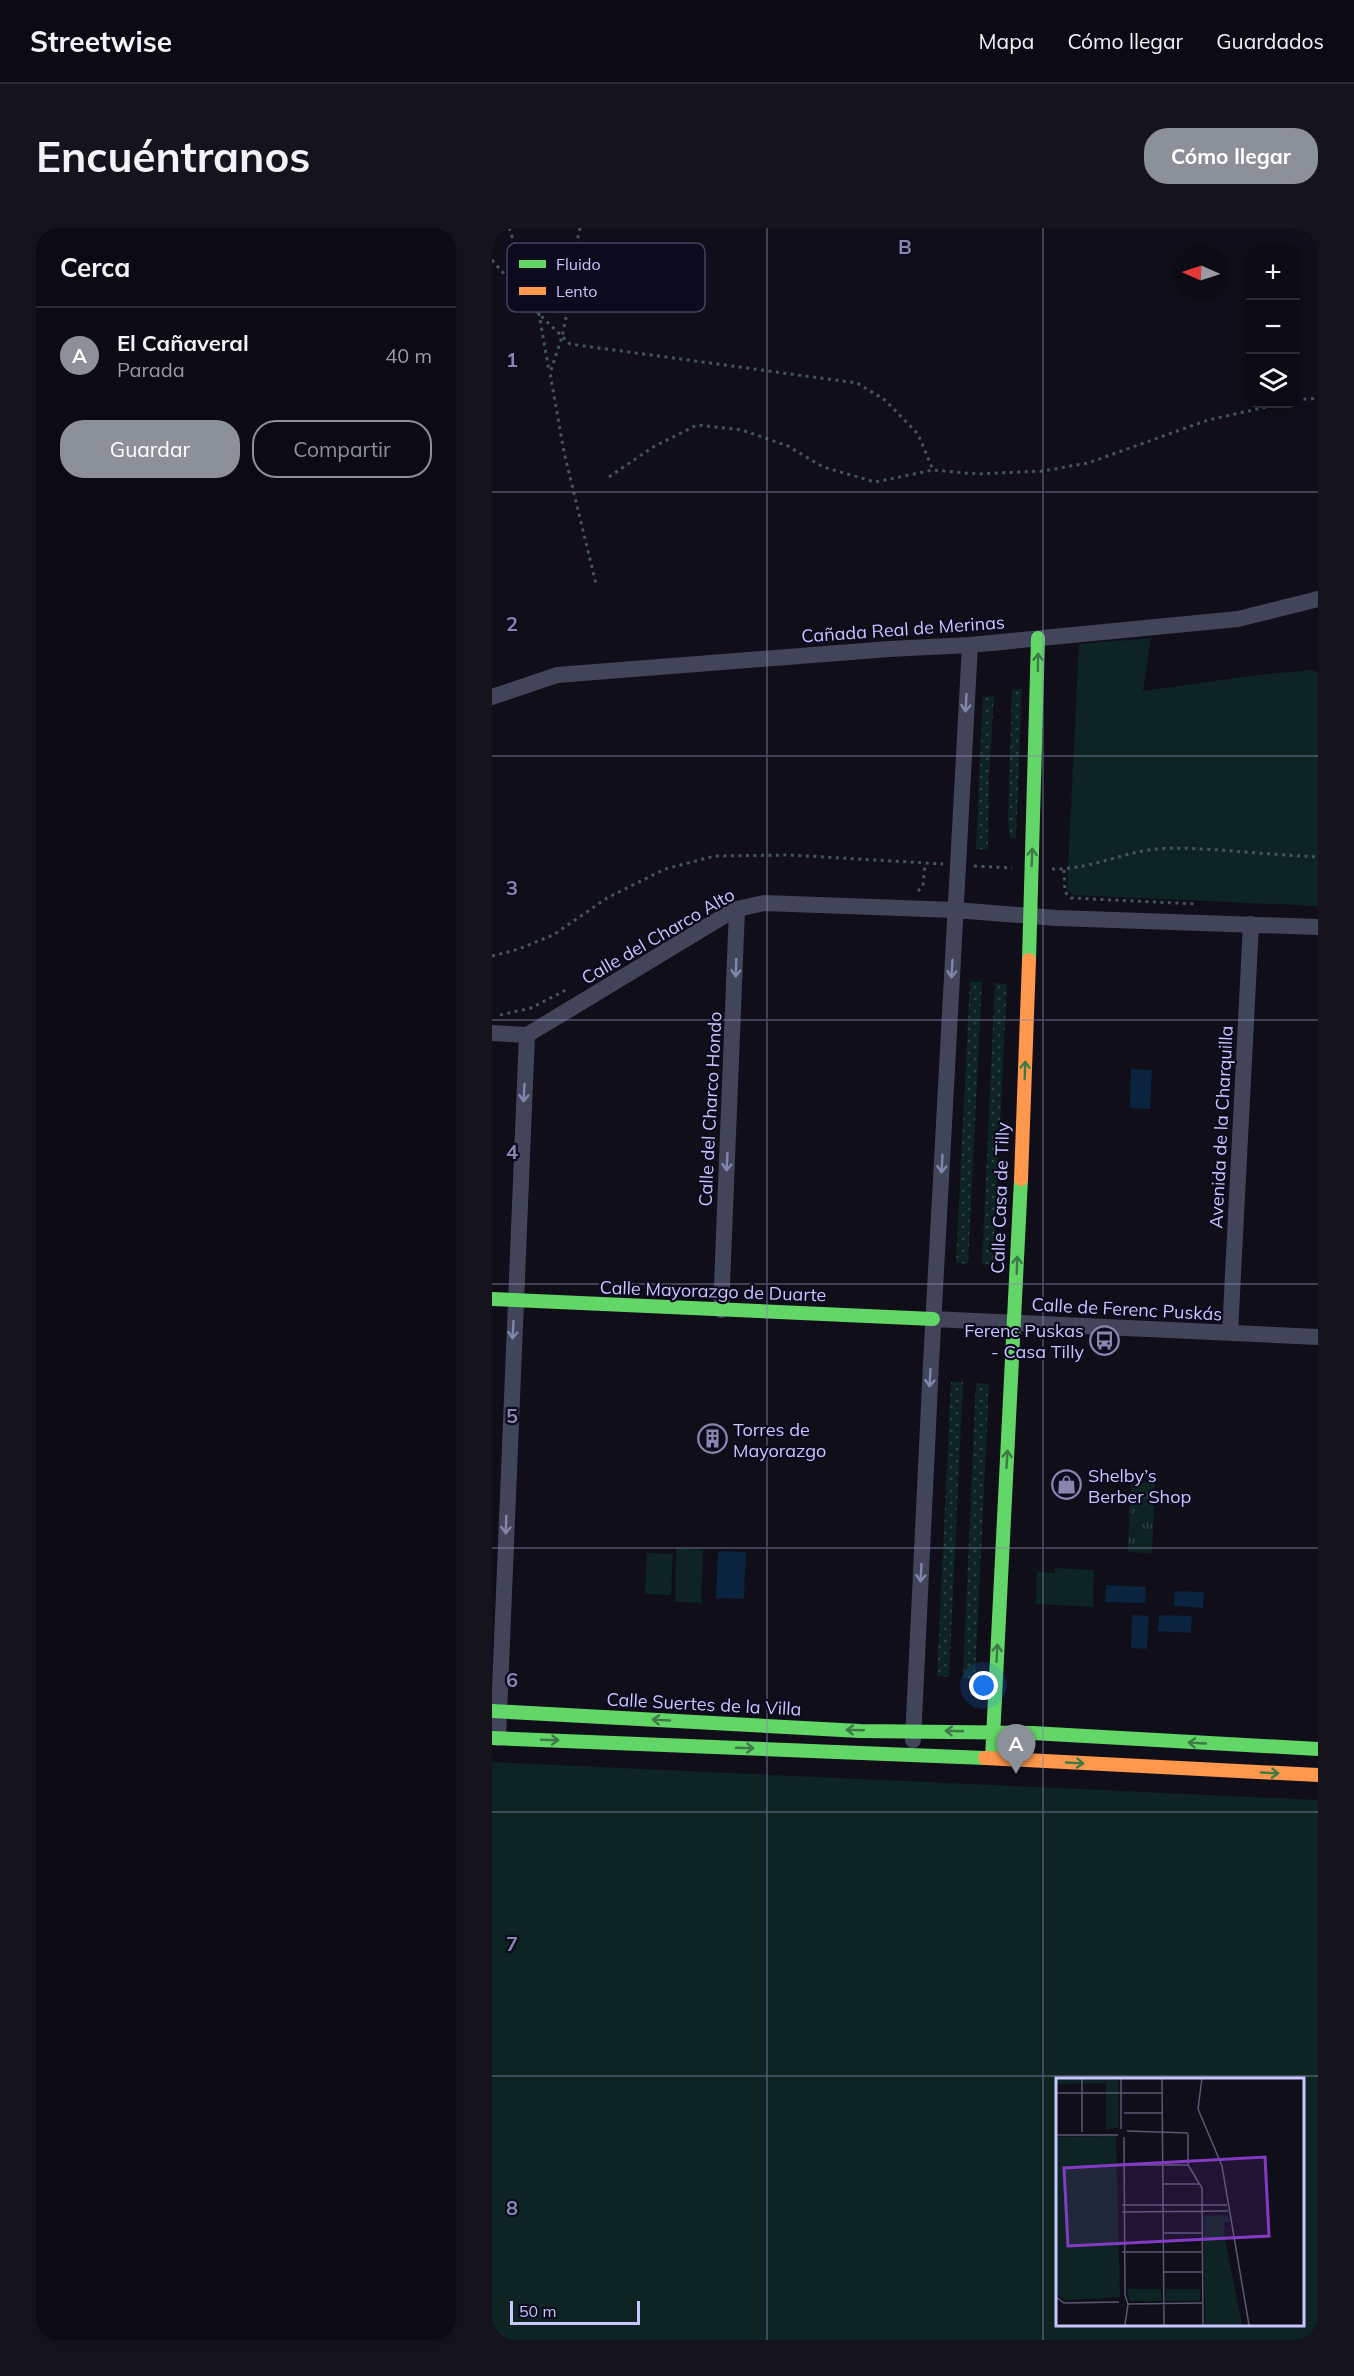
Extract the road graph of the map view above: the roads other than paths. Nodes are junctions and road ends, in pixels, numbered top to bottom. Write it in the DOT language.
graph roads {
  1 [pos="1318,599"];
  2 [pos="1038,638"];
  3 [pos="970,645"];
  4 [pos="492,697"];
  5 [pos="737,909"];
  6 [pos="955,910"];
  7 [pos="1032,915"];
  8 [pos="1251,924"];
  9 [pos="1318,927"];
  10 [pos="492,1033"];
  11 [pos="527,1035"];
  12 [pos="492,1299"];
  13 [pos="515,1301"];
  14 [pos="721,1310"];
  15 [pos="933,1319"];
  16 [pos="1014,1324"];
  17 [pos="1230,1333"];
  18 [pos="1318,1337"];
  19 [pos="495,1711"];
  20 [pos="914,1730"];
  21 [pos="993,1733"];
  22 [pos="495,1738"];
  23 [pos="1318,1749"];
  24 [pos="913,1754"];
  25 [pos="992,1758"];
  26 [pos="1318,1775"];
  1 -- 2 [label="street, Cañada Real de Merinas"];
  2 -- 3 [label="street, Cañada Real de Merinas"];
  7 -- 2 [label="main road, Calle Casa de Tilly, one-way"];
  3 -- 4 [label="street, Cañada Real de Merinas"];
  3 -- 6 [label="street, one-way"];
  5 -- 6 [label="street, Calle del Charco Alto"];
  5 -- 11 [label="street, Calle del Charco Alto"];
  5 -- 14 [label="street, Calle del Charco Hondo, one-way"];
  6 -- 7 [label="street, Calle del Charco Alto"];
  6 -- 15 [label="street, one-way"];
  7 -- 8 [label="street, Calle del Charco Alto"];
  16 -- 7 [label="main road, Calle Casa de Tilly, one-way"];
  8 -- 9 [label="street, Calle del Charco Alto"];
  8 -- 17 [label="street, Avenida de la Charquilla"];
  10 -- 11 [label="street"];
  11 -- 13 [label="street, one-way"];
  12 -- 13 [label="main road, Calle Mayorazgo de Duarte"];
  13 -- 14 [label="main road, Calle Mayorazgo de Duarte"];
  13 -- 19 [label="street, one-way"];
  14 -- 15 [label="main road, Calle Mayorazgo de Duarte"];
  15 -- 16 [label="street, Calle de Ferenc Puskás"];
  15 -- 20 [label="street, one-way"];
  16 -- 17 [label="street, Calle de Ferenc Puskás"];
  21 -- 16 [label="main road, Calle Casa de Tilly, one-way"];
  17 -- 18 [label="street, Calle de Ferenc Puskás"];
  20 -- 19 [label="main road, Calle Suertes de la Villa, one-way"];
  19 -- 22 [label="street"];
  21 -- 20 [label="main road, Calle Suertes de la Villa, one-way"];
  20 -- 24 [label="street"];
  23 -- 21 [label="main road, Calle Suertes de la Villa, one-way"];
  21 -- 25 [label="main road, Calle Casa de Tilly"];
  22 -- 24 [label="main road, one-way"];
  24 -- 25 [label="main road"];
  25 -- 26 [label="main road, one-way"];
}
